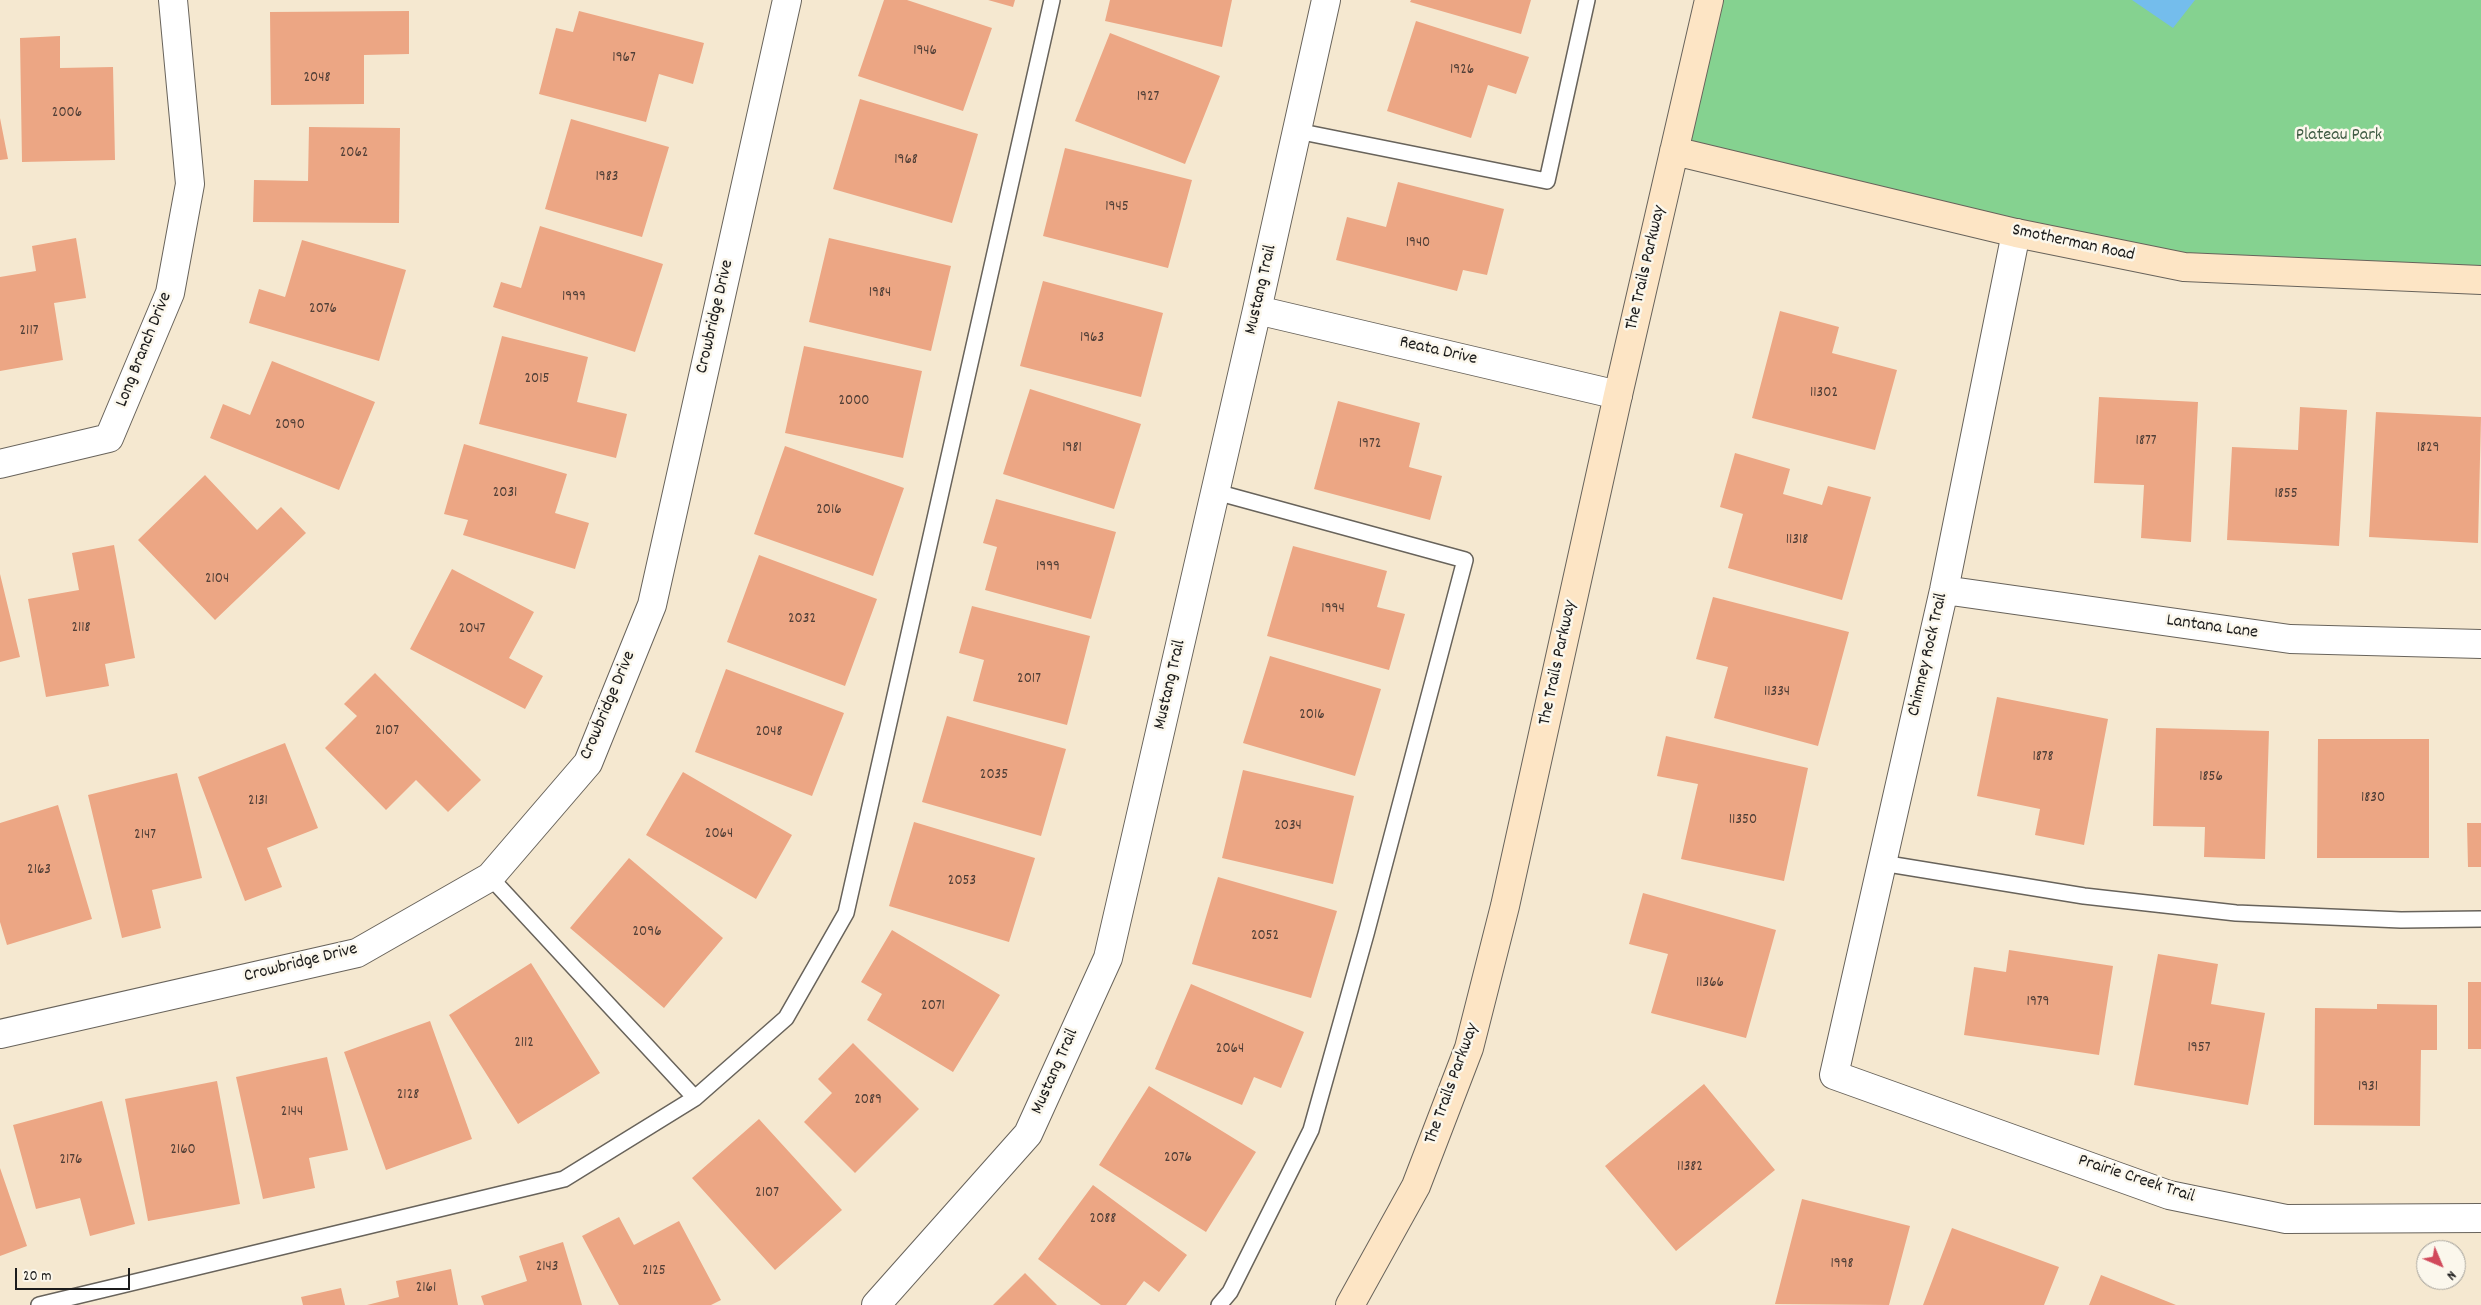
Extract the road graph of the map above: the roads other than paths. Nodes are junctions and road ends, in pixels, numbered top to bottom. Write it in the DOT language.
graph roads {
  1 [pos="173,0"];
  2 [pos="787,0"];
  3 [pos="1052,0"];
  4 [pos="1326,0"];
  5 [pos="1587,0"];
  6 [pos="1709,0"];
  7 [pos="1297,131"];
  8 [pos="1674,151"];
  9 [pos="2016,233"];
  10 [pos="2481,280"];
  11 [pos="1257,310"];
  12 [pos="1618,394"];
  13 [pos="0,464"];
  14 [pos="1216,492"];
  15 [pos="1944,590"];
  16 [pos="2481,644"];
  17 [pos="1882,863"];
  18 [pos="490,877"];
  19 [pos="2481,919"];
  20 [pos="0,1034"];
  21 [pos="1834,1075"];
  22 [pos="695,1098"];
  23 [pos="2481,1218"];
  24 [pos="39,1305"];
  25 [pos="876,1305"];
  26 [pos="1219,1305"];
  27 [pos="1350,1305"];
  1 -- 13 [label="street, Long Branch Drive"];
  2 -- 18 [label="street, Crowbridge Drive"];
  3 -- 22 [label="lane"];
  4 -- 7 [label="street, Mustang Trail"];
  5 -- 7 [label="lane"];
  6 -- 8 [label="street, The Trails Parkway"];
  7 -- 11 [label="street, Mustang Trail"];
  8 -- 9 [label="street, Smotherman Road"];
  8 -- 12 [label="street, The Trails Parkway"];
  9 -- 10 [label="street, Smotherman Road"];
  9 -- 15 [label="street, Chimney Rock Trail"];
  11 -- 12 [label="street, Reata Drive"];
  11 -- 14 [label="street, Mustang Trail"];
  12 -- 27 [label="street, The Trails Parkway"];
  14 -- 25 [label="street, Mustang Trail"];
  14 -- 26 [label="lane"];
  15 -- 16 [label="street, Lantana Lane"];
  15 -- 17 [label="street, Chimney Rock Trail"];
  17 -- 19 [label="lane"];
  17 -- 21 [label="street, Chimney Rock Trail"];
  18 -- 20 [label="street, Crowbridge Drive"];
  18 -- 22 [label="lane"];
  21 -- 23 [label="street, Prairie Creek Trail"];
  22 -- 24 [label="lane"];
}
